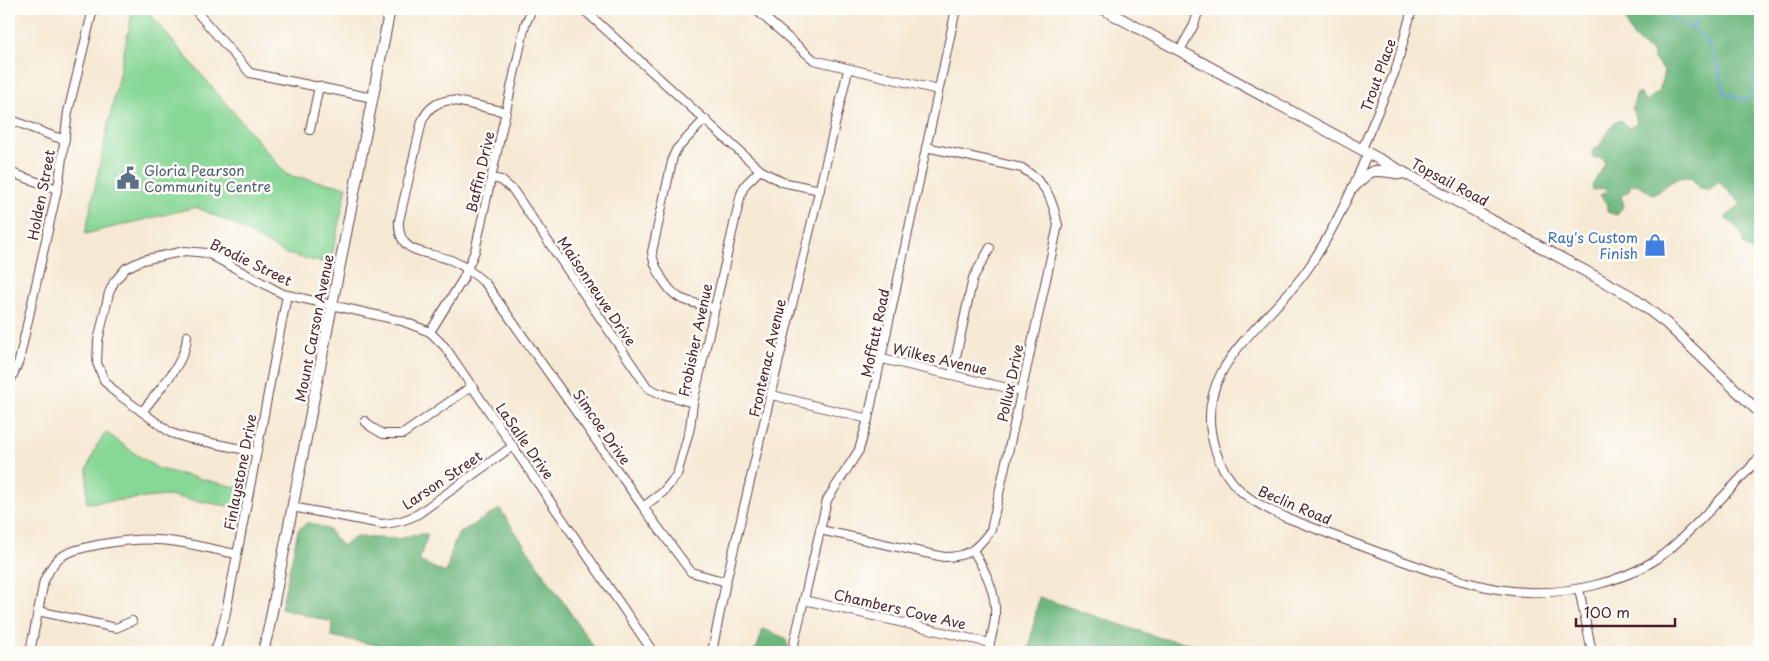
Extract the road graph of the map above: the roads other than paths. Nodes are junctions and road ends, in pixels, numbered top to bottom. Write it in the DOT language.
graph roads {
  1 [pos="92,9"];
  2 [pos="194,9"];
  3 [pos="390,9"];
  4 [pos="532,9"];
  5 [pos="583,9"];
  6 [pos="755,9"];
  7 [pos="956,9"];
  8 [pos="1103,9"];
  9 [pos="1199,9"];
  10 [pos="1412,9"];
  11 [pos="1180,50"];
  12 [pos="848,70"];
  13 [pos="319,86"];
  14 [pos="938,90"];
  15 [pos="373,98"];
  16 [pos="506,112"];
  17 [pos="9,119"];
  18 [pos="705,119"];
  19 [pos="310,130"];
  20 [pos="64,139"];
  21 [pos="926,147"];
  22 [pos="1365,151"];
  23 [pos="760,170"];
  24 [pos="9,172"];
  25 [pos="1408,176"];
  26 [pos="491,178"];
  27 [pos="1353,188"];
  28 [pos="57,189"];
  29 [pos="820,190"];
  30 [pos="990,248"];
  31 [pos="468,269"];
  32 [pos="287,295"];
  33 [pos="332,304"];
  34 [pos="714,308"];
  35 [pos="430,332"];
  36 [pos="187,336"];
  37 [pos="882,359"];
  38 [pos="952,376"];
  39 [pos="9,384"];
  40 [pos="472,386"];
  41 [pos="1021,391"];
  42 [pos="772,395"];
  43 [pos="693,402"];
  44 [pos="142,412"];
  45 [pos="1760,413"];
  46 [pos="868,419"];
  47 [pos="365,421"];
  48 [pos="513,446"];
  49 [pos="256,452"];
  50 [pos="1758,460"];
  51 [pos="292,507"];
  52 [pos="642,507"];
  53 [pos="820,530"];
  54 [pos="973,550"];
  55 [pos="236,554"];
  56 [pos="726,582"];
  57 [pos="1579,589"];
  58 [pos="804,600"];
  59 [pos="38,611"];
  60 [pos="132,621"];
  61 [pos="990,643"];
  62 [pos="30,652"];
  63 [pos="214,652"];
  64 [pos="263,652"];
  65 [pos="653,652"];
  66 [pos="712,652"];
  67 [pos="792,652"];
  68 [pos="988,652"];
  69 [pos="1592,652"];
  1 -- 20 [label="street, Holden Street"];
  2 -- 13 [label="street"];
  3 -- 15 [label="main road, Mount Carson Avenue"];
  4 -- 16 [label="street, Baffin Drive"];
  5 -- 18 [label="street"];
  6 -- 12 [label="street"];
  7 -- 14 [label="street, Moffatt Road"];
  8 -- 11 [label="main road, Topsail Road"];
  9 -- 11 [label="street"];
  10 -- 22 [label="street, Trout Place"];
  11 -- 22 [label="main road, Topsail Road"];
  12 -- 14 [label="street"];
  12 -- 29 [label="street, Frontenac Avenue"];
  13 -- 15 [label="street"];
  13 -- 19 [label="street"];
  14 -- 21 [label="street, Moffatt Road"];
  15 -- 33 [label="main road, Mount Carson Avenue"];
  16 -- 26 [label="street, Baffin Drive"];
  16 -- 31 [label="street, Simcoe Drive"];
  17 -- 20 [label="street"];
  18 -- 23 [label="street"];
  18 -- 34 [label="street"];
  20 -- 28 [label="street, Holden Street"];
  21 -- 37 [label="street, Moffatt Road"];
  21 -- 41 [label="street, Pollux Drive"];
  22 -- 25 [label="main road, Topsail Road"];
  22 -- 27 [label="street, Beclin Road"];
  23 -- 29 [label="street"];
  23 -- 34 [label="street, Frobisher Avenue"];
  24 -- 28 [label="street"];
  25 -- 27 [label="main road"];
  25 -- 45 [label="main road, Topsail Road"];
  26 -- 31 [label="street, Baffin Drive"];
  26 -- 43 [label="street, Maisonneuve Drive"];
  27 -- 57 [label="street, Beclin Road"];
  28 -- 39 [label="street, Holden Street"];
  29 -- 42 [label="street, Frontenac Avenue"];
  30 -- 38 [label="street"];
  31 -- 35 [label="street, Baffin Drive"];
  31 -- 52 [label="street, Simcoe Drive"];
  32 -- 33 [label="street, Brodie Street"];
  32 -- 44 [label="street, Brodie Street"];
  32 -- 49 [label="street, Finlaystone Drive"];
  33 -- 35 [label="street, LaSalle Drive"];
  33 -- 51 [label="main road, Mount Carson Avenue"];
  34 -- 43 [label="street, Frobisher Avenue"];
  35 -- 40 [label="street, LaSalle Drive"];
  36 -- 44 [label="street"];
  37 -- 38 [label="street, Wilkes Avenue"];
  37 -- 46 [label="street, Moffatt Road"];
  38 -- 41 [label="street, Wilkes Avenue"];
  40 -- 47 [label="street"];
  40 -- 48 [label="street, LaSalle Drive"];
  41 -- 54 [label="street, Pollux Drive"];
  42 -- 46 [label="street"];
  42 -- 56 [label="street, Frontenac Avenue"];
  43 -- 52 [label="street, Frobisher Avenue"];
  44 -- 49 [label="street, Brodie Street"];
  46 -- 53 [label="street, Moffatt Road"];
  48 -- 51 [label="street, Larson Street"];
  48 -- 65 [label="street, LaSalle Drive"];
  49 -- 55 [label="street, Finlaystone Drive"];
  50 -- 57 [label="street, Beclin Road"];
  51 -- 64 [label="main road, Mount Carson Avenue"];
  52 -- 56 [label="street, Simcoe Drive"];
  53 -- 54 [label="street"];
  53 -- 58 [label="street, Moffatt Road"];
  54 -- 61 [label="street"];
  55 -- 59 [label="street"];
  55 -- 63 [label="street, Finlaystone Drive"];
  56 -- 66 [label="street, Frontenac Avenue"];
  57 -- 69 [label="street"];
  58 -- 61 [label="street, Chambers Cove Ave"];
  58 -- 67 [label="street, Moffatt Road"];
  59 -- 60 [label="street"];
  59 -- 62 [label="street"];
  61 -- 68 [label="street"];
}
